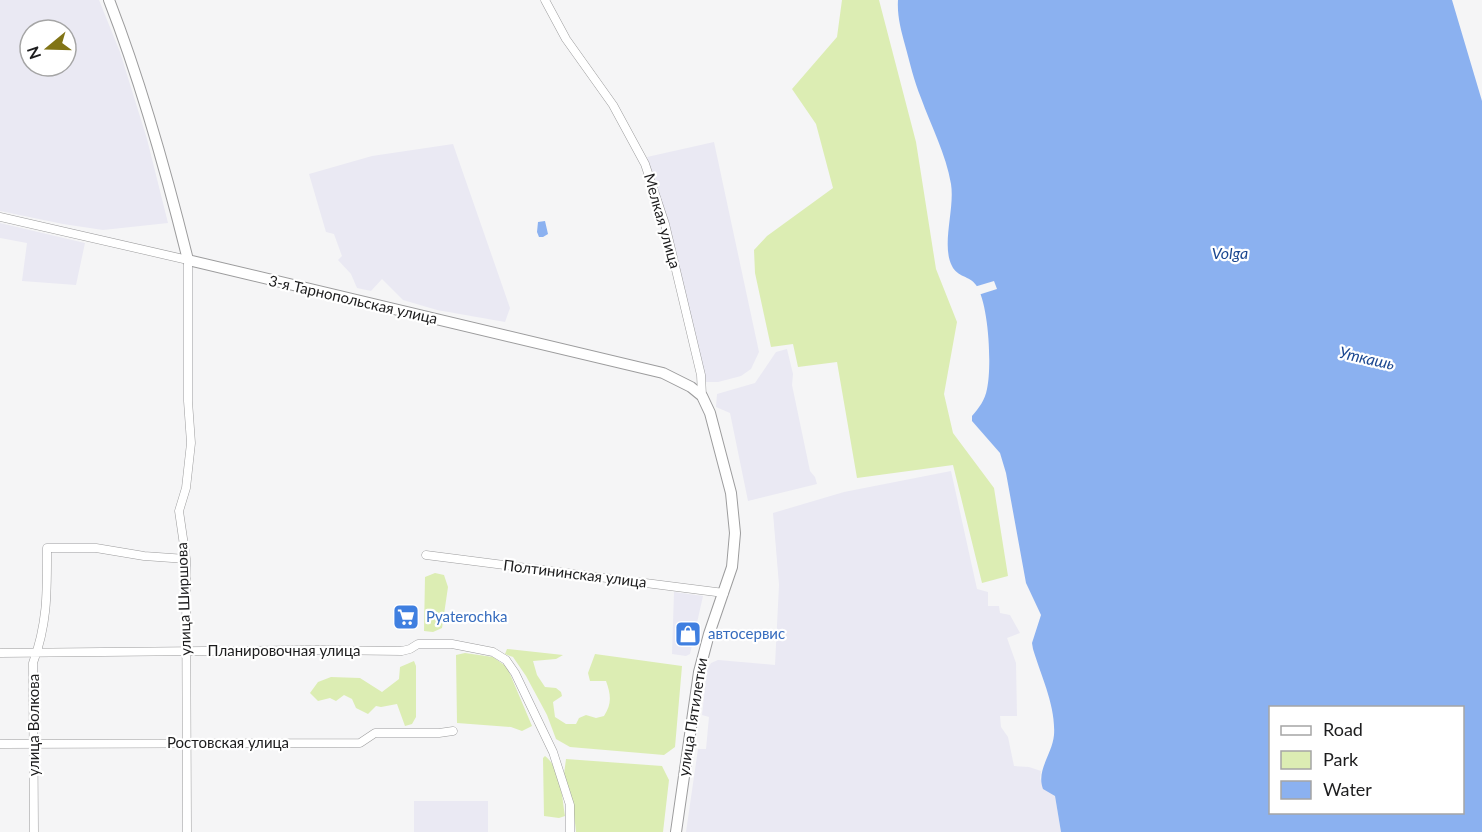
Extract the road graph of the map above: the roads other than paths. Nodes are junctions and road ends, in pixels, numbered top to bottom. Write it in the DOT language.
graph roads {
  1 [pos="109,0"];
  2 [pos="544,0"];
  3 [pos="0,217"];
  4 [pos="188,260"];
  5 [pos="702,396"];
  6 [pos="426,555"];
  7 [pos="186,560"];
  8 [pos="724,593"];
  9 [pos="187,652"];
  10 [pos="0,653"];
  11 [pos="37,653"];
  12 [pos="453,731"];
  13 [pos="34,743"];
  14 [pos="186,743"];
  15 [pos="0,744"];
  16 [pos="34,832"];
  17 [pos="187,832"];
  18 [pos="570,832"];
  19 [pos="676,832"];
  1 -- 4 [label="main road"];
  2 -- 5 [label="street, Мелкая улица"];
  3 -- 4 [label="street, 3-я Тарнопольская улица"];
  4 -- 5 [label="main road, 3-я Тарнопольская улица"];
  4 -- 7 [label="street, улица Ширшова"];
  5 -- 8 [label="main road, улица Пятилетки"];
  6 -- 8 [label="street, Полтининская улица"];
  7 -- 9 [label="street, улица Ширшова"];
  7 -- 11 [label="street, улица Волкова"];
  8 -- 19 [label="main road, улица Пятилетки"];
  9 -- 11 [label="street, Планировочная улица"];
  9 -- 14 [label="street, улица Ширшова"];
  9 -- 18 [label="street, Планировочная улица"];
  10 -- 11 [label="street, Планировочная улица"];
  11 -- 13 [label="street, улица Волкова"];
  12 -- 14 [label="street, Ростовская улица"];
  13 -- 14 [label="street, Ростовская улица"];
  13 -- 15 [label="street, Ростовская улица"];
  13 -- 16 [label="street, улица Волкова"];
  14 -- 17 [label="street, улица Ширшова"];
}
